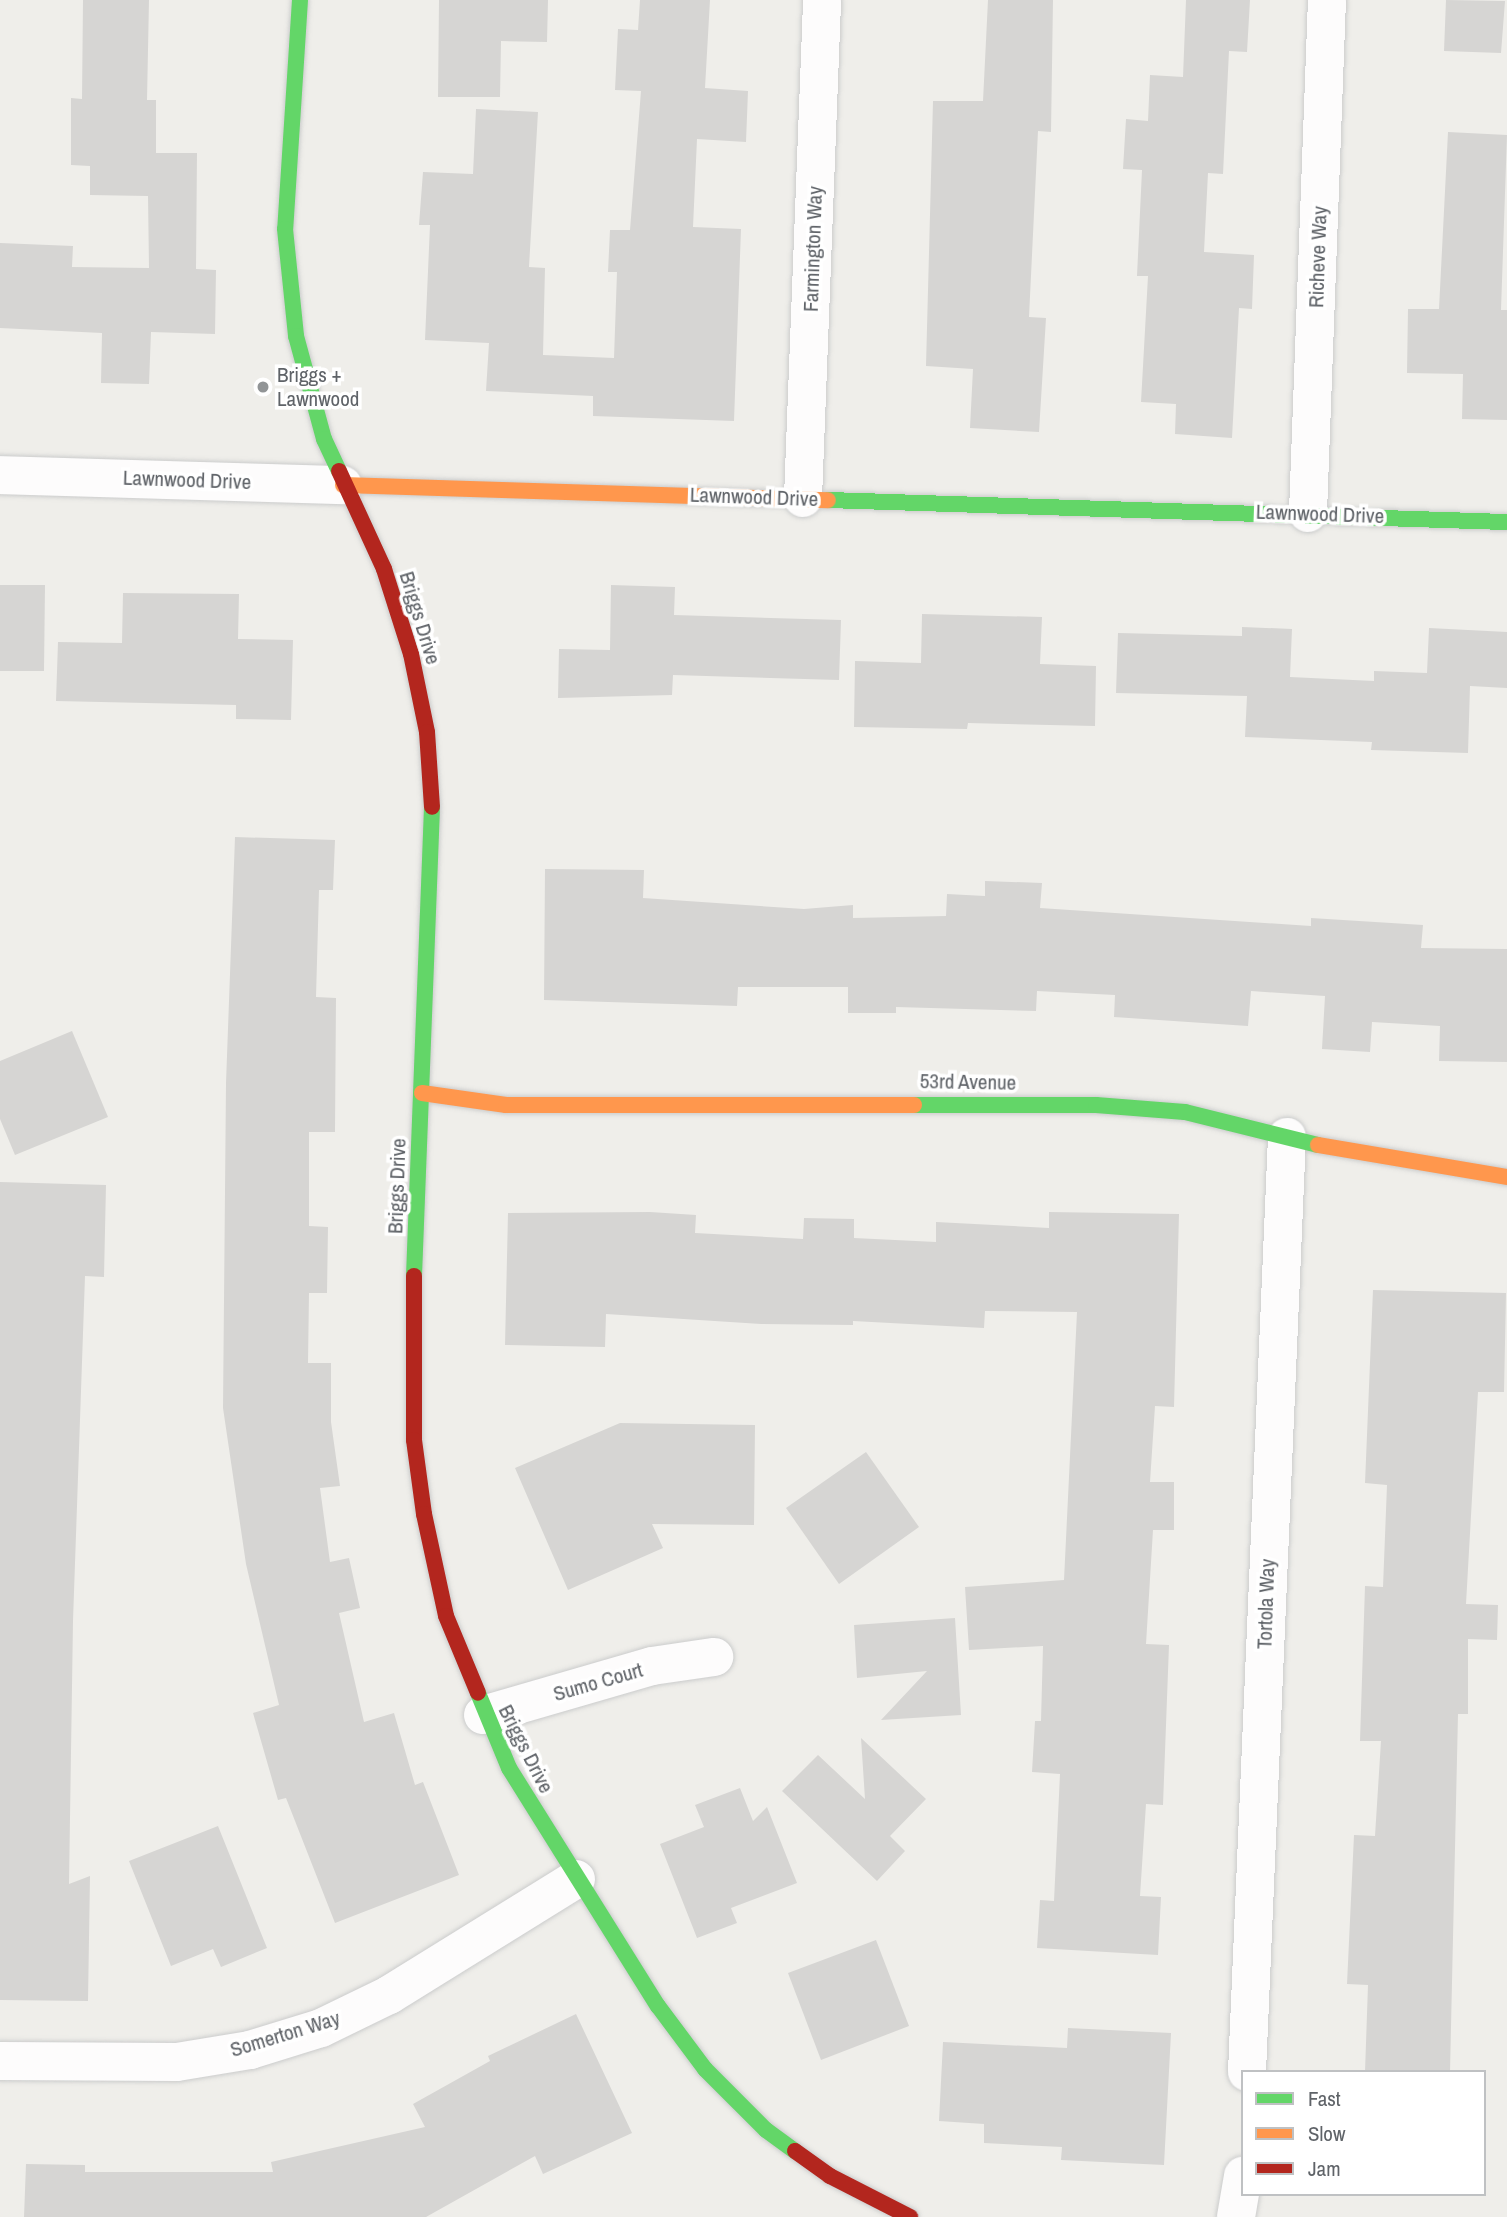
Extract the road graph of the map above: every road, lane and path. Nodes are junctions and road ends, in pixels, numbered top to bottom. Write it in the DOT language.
graph roads {
  1 [pos="300,0"];
  2 [pos="822,0"];
  3 [pos="1327,0"];
  4 [pos="0,475"];
  5 [pos="343,485"];
  6 [pos="803,499"];
  7 [pos="1308,513"];
  8 [pos="1507,522"];
  9 [pos="422,1093"];
  10 [pos="1287,1137"];
  11 [pos="1507,1177"];
  12 [pos="714,1657"];
  13 [pos="483,1714"];
  14 [pos="576,1879"];
  15 [pos="0,2061"];
  16 [pos="1247,2070"];
  17 [pos="1241,2188"];
  18 [pos="896,2214"];
  19 [pos="1236,2217"];
  1 -- 5 [label="street, Briggs Drive"];
  2 -- 6 [label="street, Farmington Way"];
  3 -- 7 [label="street, Richeve Way"];
  4 -- 5 [label="street, Lawnwood Drive"];
  5 -- 6 [label="street, Lawnwood Drive"];
  5 -- 9 [label="street, Briggs Drive"];
  6 -- 7 [label="street, Lawnwood Drive"];
  7 -- 8 [label="street, Lawnwood Drive"];
  9 -- 10 [label="street, 53rd Avenue"];
  9 -- 13 [label="street, Briggs Drive"];
  10 -- 11 [label="street, 53rd Avenue"];
  10 -- 16 [label="street, Tortola Way"];
  12 -- 13 [label="street, Sumo Court"];
  13 -- 14 [label="street, Briggs Drive"];
  14 -- 15 [label="street, Somerton Way"];
  14 -- 18 [label="street, Briggs Drive"];
  17 -- 19 [label="street"];
}
